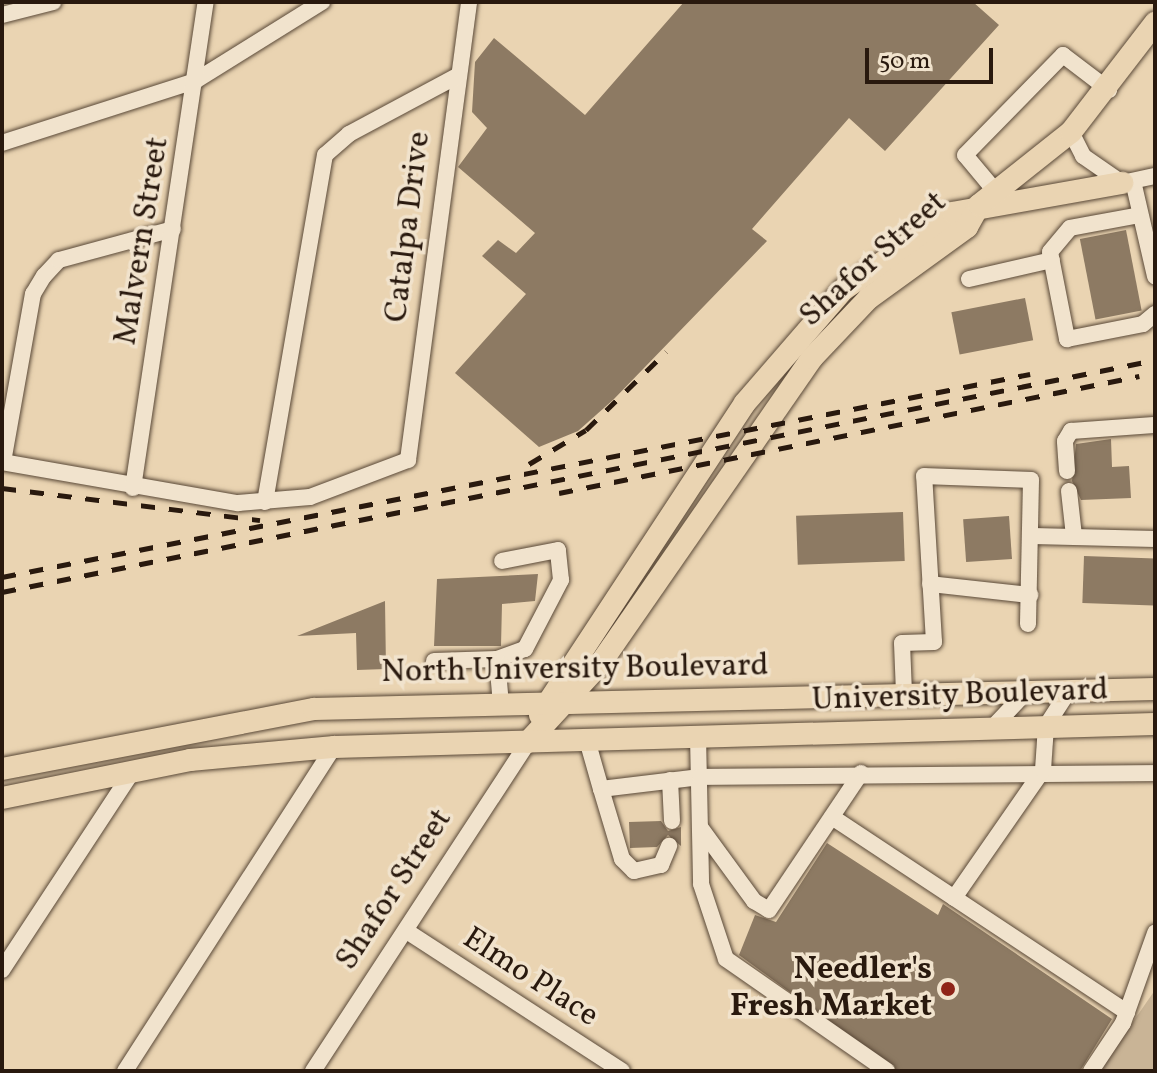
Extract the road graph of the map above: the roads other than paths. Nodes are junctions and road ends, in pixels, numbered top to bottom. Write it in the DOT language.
graph roads {
  1 [pos="53,2"];
  2 [pos="206,2"];
  3 [pos="322,2"];
  4 [pos="469,2"];
  5 [pos="2,15"];
  6 [pos="1155,23"];
  7 [pos="457,76"];
  8 [pos="195,81"];
  9 [pos="1109,90"];
  10 [pos="1071,132"];
  11 [pos="2,143"];
  12 [pos="1155,176"];
  13 [pos="1128,182"];
  14 [pos="987,198"];
  15 [pos="1140,215"];
  16 [pos="173,229"];
  17 [pos="1052,260"];
  18 [pos="1155,276"];
  19 [pos="969,279"];
  20 [pos="1155,314"];
  21 [pos="1154,425"];
  22 [pos="3,462"];
  23 [pos="1067,471"];
  24 [pos="133,488"];
  25 [pos="1069,491"];
  26 [pos="265,502"];
  27 [pos="1033,536"];
  28 [pos="1074,536"];
  29 [pos="1155,539"];
  30 [pos="502,561"];
  31 [pos="930,584"];
  32 [pos="1030,595"];
  33 [pos="1028,624"];
  34 [pos="497,659"];
  35 [pos="434,661"];
  36 [pos="600,664"];
  37 [pos="1070,689"];
  38 [pos="1155,689"];
  39 [pos="1028,690"];
  40 [pos="904,693"];
  41 [pos="625,704"];
  42 [pos="501,705"];
  43 [pos="554,706"];
  44 [pos="1155,724"];
  45 [pos="1046,726"];
  46 [pos="993,727"];
  47 [pos="698,736"];
  48 [pos="587,740"];
  49 [pos="528,742"];
  50 [pos="334,747"];
  51 [pos="2,769"];
  52 [pos="1043,770"];
  53 [pos="132,772"];
  54 [pos="861,773"];
  55 [pos="1155,773"];
  56 [pos="700,777"];
  57 [pos="670,780"];
  58 [pos="601,789"];
  59 [pos="2,798"];
  60 [pos="832,817"];
  61 [pos="672,821"];
  62 [pos="700,827"];
  63 [pos="669,846"];
  64 [pos="954,898"];
  65 [pos="408,932"];
  66 [pos="1155,933"];
  67 [pos="2,970"];
  68 [pos="1127,1012"];
  69 [pos="125,1071"];
  70 [pos="313,1071"];
  71 [pos="622,1071"];
  72 [pos="887,1071"];
  73 [pos="1091,1071"];
  1 -- 5 [label="street"];
  2 -- 8 [label="street, Malvern Street"];
  3 -- 8 [label="street"];
  4 -- 7 [label="street, Catalpa Drive"];
  6 -- 9 [label="main road"];
  7 -- 26 [label="street"];
  7 -- 26 [label="street, Catalpa Drive"];
  8 -- 11 [label="street"];
  8 -- 16 [label="street, Malvern Street"];
  9 -- 10 [label="main road"];
  9 -- 14 [label="street"];
  10 -- 13 [label="street"];
  10 -- 14 [label="main road"];
  12 -- 13 [label="street"];
  13 -- 14 [label="main road"];
  13 -- 15 [label="street"];
  14 -- 36 [label="main road, Shafor Street"];
  14 -- 43 [label="main road, Shafor Street"];
  15 -- 17 [label="street"];
  15 -- 18 [label="street"];
  16 -- 22 [label="street"];
  16 -- 24 [label="street, Malvern Street"];
  17 -- 19 [label="street"];
  17 -- 20 [label="street"];
  21 -- 23 [label="street"];
  22 -- 24 [label="street"];
  24 -- 26 [label="street"];
  25 -- 28 [label="street"];
  27 -- 28 [label="street"];
  27 -- 31 [label="street"];
  27 -- 32 [label="street"];
  28 -- 29 [label="street"];
  30 -- 34 [label="street"];
  31 -- 32 [label="street"];
  31 -- 40 [label="street"];
  32 -- 33 [label="street"];
  34 -- 35 [label="street"];
  34 -- 42 [label="street"];
  36 -- 41 [label="main road"];
  36 -- 43 [label="main road, Shafor Street"];
  37 -- 38 [label="main road, North University Boulevard"];
  37 -- 39 [label="main road, North University Boulevard"];
  37 -- 45 [label="street"];
  39 -- 40 [label="main road, North University Boulevard"];
  39 -- 46 [label="street"];
  40 -- 41 [label="main road, North University Boulevard"];
  41 -- 43 [label="main road, North University Boulevard"];
  42 -- 43 [label="main road, North University Boulevard"];
  42 -- 51 [label="main road, North University Boulevard"];
  43 -- 49 [label="main road, Shafor Street"];
  44 -- 45 [label="main road, University Boulevard"];
  45 -- 46 [label="main road, University Boulevard"];
  45 -- 52 [label="street"];
  46 -- 47 [label="main road, University Boulevard"];
  47 -- 48 [label="main road, University Boulevard"];
  47 -- 56 [label="street"];
  48 -- 49 [label="main road, University Boulevard"];
  48 -- 58 [label="street"];
  49 -- 50 [label="main road"];
  49 -- 65 [label="street, Shafor Street"];
  50 -- 53 [label="main road"];
  50 -- 69 [label="street"];
  52 -- 54 [label="street"];
  52 -- 55 [label="street"];
  52 -- 64 [label="street"];
  53 -- 59 [label="main road"];
  53 -- 67 [label="street"];
  54 -- 56 [label="street"];
  54 -- 60 [label="street"];
  56 -- 57 [label="street"];
  56 -- 62 [label="street"];
  57 -- 58 [label="street"];
  57 -- 61 [label="street"];
  58 -- 63 [label="street"];
  60 -- 62 [label="street"];
  60 -- 64 [label="street"];
  62 -- 72 [label="street"];
  64 -- 68 [label="street"];
  65 -- 70 [label="street, Shafor Street"];
  65 -- 71 [label="street, Elmo Place"];
  66 -- 68 [label="street"];
  68 -- 73 [label="street"];
}
